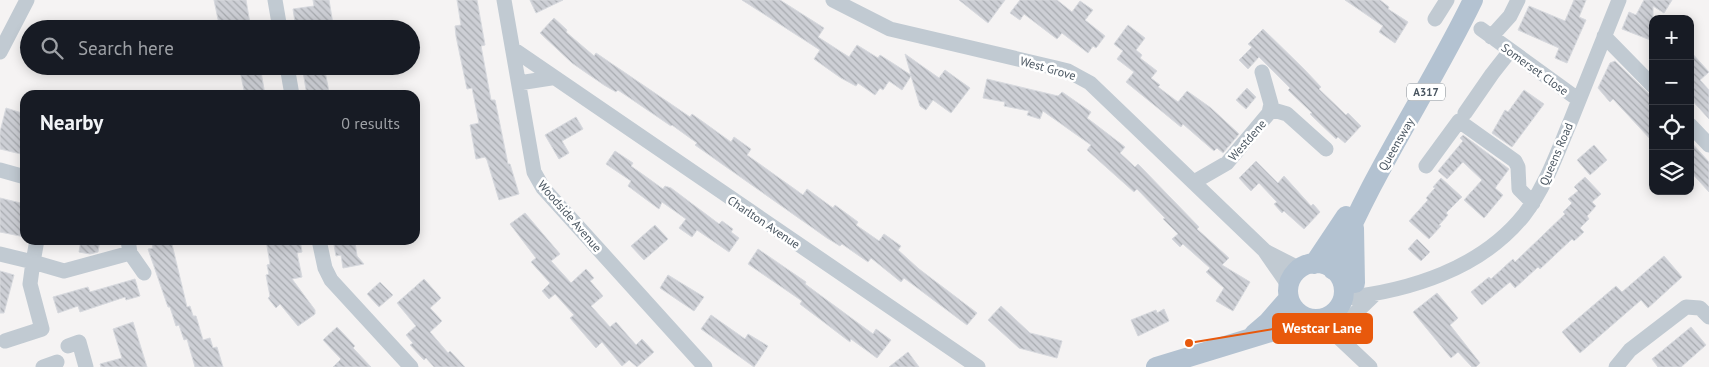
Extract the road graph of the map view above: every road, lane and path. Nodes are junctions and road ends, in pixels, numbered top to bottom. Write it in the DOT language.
graph roads {
  1 [pos="27,0"];
  2 [pos="274,0"];
  3 [pos="504,0"];
  4 [pos="1473,0"];
  5 [pos="1518,0"];
  6 [pos="1619,0"];
  7 [pos="1443,2"];
  8 [pos="844,3"];
  9 [pos="1435,19"];
  10 [pos="278,20"];
  11 [pos="1604,36"];
  12 [pos="512,49"];
  13 [pos="1510,51"];
  14 [pos="0,52"];
  15 [pos="1262,72"];
  16 [pos="289,75"];
  17 [pos="551,78"];
  18 [pos="1649,82"];
  19 [pos="519,83"];
  20 [pos="291,90"];
  21 [pos="1579,100"];
  22 [pos="1270,109"];
  23 [pos="1462,117"];
  24 [pos="1694,129"];
  25 [pos="1709,145"];
  26 [pos="1326,149"];
  27 [pos="1426,166"];
  28 [pos="0,170"];
  29 [pos="20,176"];
  30 [pos="1194,182"];
  31 [pos="1374,182"];
  32 [pos="1533,203"];
  33 [pos="36,245"];
  34 [pos="320,245"];
  35 [pos="129,247"];
  36 [pos="1264,250"];
  37 [pos="0,254"];
  38 [pos="33,262"];
  39 [pos="1307,266"];
  40 [pos="144,273"];
  41 [pos="1391,290"];
  42 [pos="1289,292"];
  43 [pos="1342,294"];
  44 [pos="1375,294"];
  45 [pos="1709,317"];
  46 [pos="1314,318"];
  47 [pos="1248,338"];
  48 [pos="5,341"];
  49 [pos="1349,345"];
  50 [pos="68,346"];
  51 [pos="86,367"];
  52 [pos="411,367"];
  53 [pos="705,367"];
  54 [pos="978,367"];
  55 [pos="1156,367"];
  56 [pos="1370,367"];
  57 [pos="1616,367"];
  1 -- 14 [label="street"];
  2 -- 10 [label="street"];
  3 -- 12 [label="street, Woodside Avenue"];
  4 -- 31 [label="main road, Queensway / A317"];
  5 -- 13 [label="street, Somerset Close"];
  6 -- 11 [label="street, Queens Road"];
  7 -- 9 [label="street"];
  8 -- 30 [label="street, West Grove"];
  11 -- 18 [label="street"];
  11 -- 21 [label="street, Queens Road"];
  12 -- 17 [label="street, Charlton Avenue"];
  12 -- 19 [label="street, Woodside Avenue"];
  13 -- 21 [label="street, Somerset Close"];
  13 -- 23 [label="street"];
  15 -- 22 [label="street, Westdene"];
  16 -- 20 [label="street"];
  17 -- 19 [label="street"];
  17 -- 54 [label="street, Charlton Avenue"];
  19 -- 53 [label="street, Woodside Avenue"];
  21 -- 32 [label="street, Queens Road"];
  22 -- 26 [label="street, Westdene"];
  22 -- 30 [label="street, Westdene"];
  23 -- 27 [label="street"];
  23 -- 32 [label="street"];
  24 -- 25 [label="street"];
  28 -- 29 [label="street"];
  30 -- 36 [label="street, West Grove"];
  31 -- 39 [label="main road, Queensway / A317"];
  31 -- 43 [label="main road, Queensway / A317"];
  32 -- 41 [label="street, Queens Road"];
  33 -- 38 [label="street"];
  34 -- 52 [label="street"];
  35 -- 38 [label="street"];
  35 -- 40 [label="street"];
  36 -- 39 [label="street, West Grove"];
  36 -- 42 [label="street, West Grove"];
  37 -- 38 [label="street"];
  38 -- 48 [label="street"];
  39 -- 42 [label="main road"];
  39 -- 43 [label="main road"];
  41 -- 43 [label="street, Queens Road"];
  41 -- 44 [label="street, Queens Road"];
  42 -- 46 [label="main road"];
  42 -- 47 [label="main road"];
  43 -- 44 [label="street, Queens Road"];
  43 -- 44 [label="street"];
  43 -- 46 [label="main road"];
  43 -- 49 [label="street"];
  45 -- 57 [label="street"];
  46 -- 47 [label="main road"];
  46 -- 49 [label="street"];
  47 -- 55 [label="main road"];
  49 -- 56 [label="street"];
  50 -- 51 [label="street"];
}
